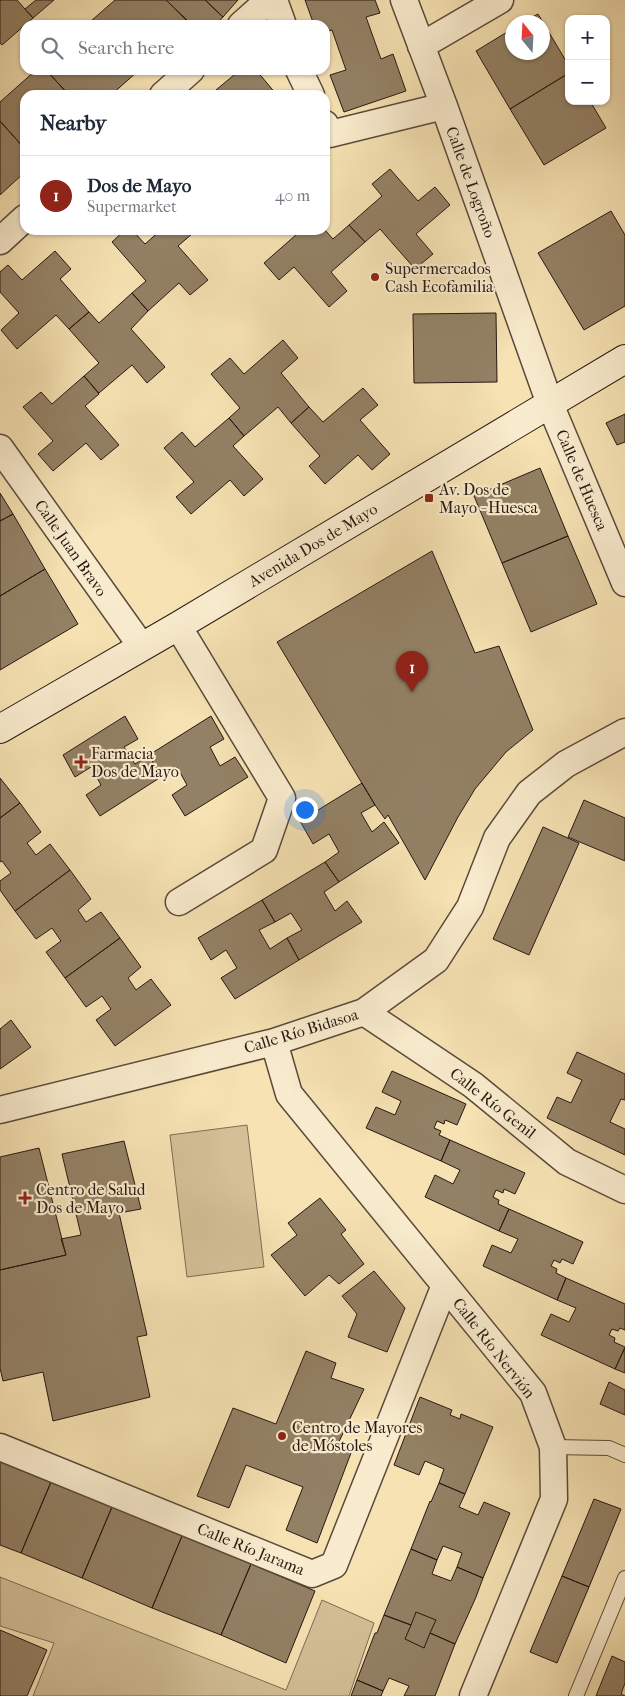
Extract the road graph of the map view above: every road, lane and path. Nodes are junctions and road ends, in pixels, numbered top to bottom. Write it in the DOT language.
graph roads {
  1 [pos="269,0"];
  2 [pos="274,0"];
  3 [pos="404,0"];
  4 [pos="500,0"];
  5 [pos="247,20"];
  6 [pos="281,20"];
  7 [pos="421,46"];
  8 [pos="185,75"];
  9 [pos="301,75"];
  10 [pos="169,90"];
  11 [pos="309,90"];
  12 [pos="444,106"];
  13 [pos="330,131"];
  14 [pos="20,223"];
  15 [pos="0,241"];
  16 [pos="625,359"];
  17 [pos="550,404"];
  18 [pos="0,448"];
  19 [pos="625,583"];
  20 [pos="178,626"];
  21 [pos="142,647"];
  22 [pos="0,729"];
  23 [pos="625,732"];
  24 [pos="179,902"];
  25 [pos="364,1012"];
  26 [pos="274,1042"];
  27 [pos="0,1110"];
  28 [pos="625,1190"];
  29 [pos="445,1284"];
  30 [pos="0,1447"];
  31 [pos="553,1447"];
  32 [pos="625,1455"];
  33 [pos="625,1578"];
  34 [pos="474,1696"];
  35 [pos="576,1696"];
  1 -- 5 [label="street"];
  2 -- 6 [label="street"];
  3 -- 7 [label="street, Calle de Logroño"];
  4 -- 7 [label="street"];
  7 -- 12 [label="street, Calle de Logroño"];
  8 -- 10 [label="street"];
  9 -- 11 [label="street"];
  12 -- 13 [label="street"];
  12 -- 17 [label="street, Calle de Logroño"];
  14 -- 15 [label="street"];
  16 -- 17 [label="street, Avenida Dos de Mayo"];
  17 -- 19 [label="street, Calle de Huesca"];
  17 -- 20 [label="street, Avenida Dos de Mayo"];
  18 -- 21 [label="street, Calle Juan Bravo"];
  20 -- 21 [label="street, Avenida Dos de Mayo"];
  20 -- 24 [label="street"];
  21 -- 22 [label="street, Avenida Dos de Mayo"];
  23 -- 25 [label="street, Calle Río Bidasoa"];
  25 -- 26 [label="street, Calle Río Bidasoa"];
  25 -- 28 [label="street, Calle Río Genil"];
  26 -- 27 [label="street, Calle Río Bidasoa"];
  26 -- 29 [label="street, Calle Río Nervión"];
  29 -- 30 [label="street, Calle Río Jarama"];
  29 -- 31 [label="street, Calle Río Nervión"];
  31 -- 32 [label="lane"];
  31 -- 34 [label="street, Calle Río Nervión"];
  33 -- 35 [label="lane"];
}
